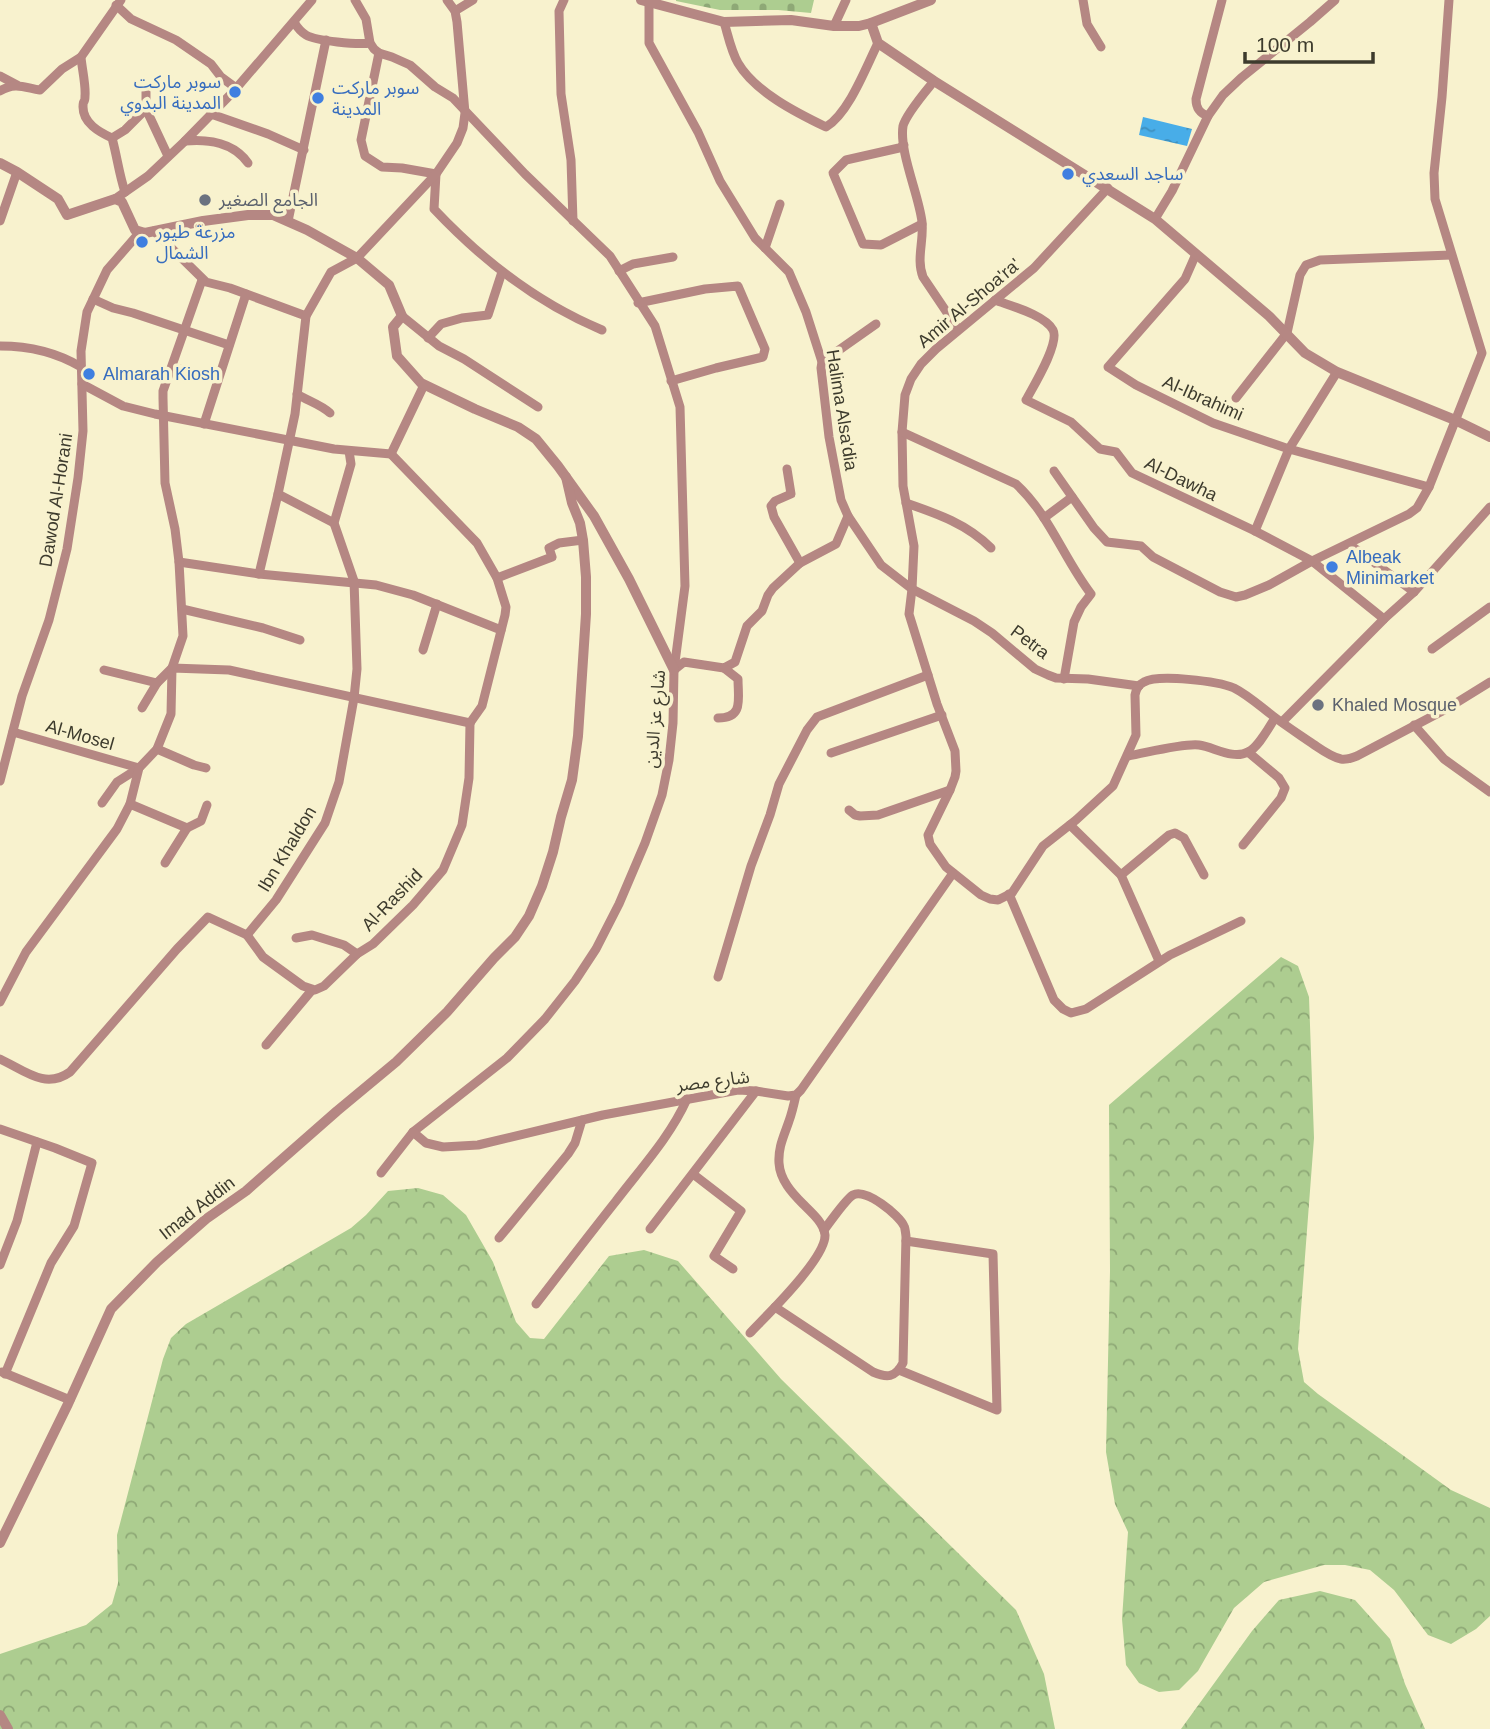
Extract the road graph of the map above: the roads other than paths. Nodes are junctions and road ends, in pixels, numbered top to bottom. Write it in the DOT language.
graph roads {
  1 [pos="312,0"];
  2 [pos="355,0"];
  3 [pos="447,0"];
  4 [pos="474,0"];
  5 [pos="564,0"];
  6 [pos="846,0"];
  7 [pos="930,0"];
  8 [pos="1083,0"];
  9 [pos="1222,0"];
  10 [pos="1335,0"];
  11 [pos="1449,0"];
  12 [pos="645,1"];
  13 [pos="118,3"];
  14 [pos="455,11"];
  15 [pos="293,22"];
  16 [pos="723,22"];
  17 [pos="871,23"];
  18 [pos="834,26"];
  19 [pos="326,40"];
  20 [pos="370,43"];
  21 [pos="878,43"];
  22 [pos="1101,47"];
  23 [pos="379,53"];
  24 [pos="81,57"];
  25 [pos="0,76"];
  26 [pos="934,81"];
  27 [pos="17,85"];
  28 [pos="236,88"];
  29 [pos="0,91"];
  30 [pos="146,91"];
  31 [pos="146,108"];
  32 [pos="466,113"];
  33 [pos="211,114"];
  34 [pos="1208,116"];
  35 [pos="112,138"];
  36 [pos="185,141"];
  37 [pos="904,145"];
  38 [pos="304,150"];
  39 [pos="169,156"];
  40 [pos="0,163"];
  41 [pos="248,163"];
  42 [pos="18,172"];
  43 [pos="436,174"];
  44 [pos="1108,188"];
  45 [pos="125,192"];
  46 [pos="115,199"];
  47 [pos="780,204"];
  48 [pos="1155,219"];
  49 [pos="0,221"];
  50 [pos="288,221"];
  51 [pos="573,221"];
  52 [pos="922,224"];
  53 [pos="154,231"];
  54 [pos="140,232"];
  55 [pos="765,248"];
  56 [pos="1196,254"];
  57 [pos="1451,255"];
  58 [pos="673,257"];
  59 [pos="357,258"];
  60 [pos="619,271"];
  61 [pos="502,272"];
  62 [pos="202,280"];
  63 [pos="246,294"];
  64 [pos="93,299"];
  65 [pos="995,300"];
  66 [pos="638,303"];
  67 [pos="306,316"];
  68 [pos="402,316"];
  69 [pos="876,324"];
  70 [pos="958,329"];
  71 [pos="185,330"];
  72 [pos="602,330"];
  73 [pos="1287,333"];
  74 [pos="428,338"];
  75 [pos="229,345"];
  76 [pos="0,346"];
  77 [pos="822,362"];
  78 [pos="81,367"];
  79 [pos="172,367"];
  80 [pos="1337,372"];
  81 [pos="218,379"];
  82 [pos="671,382"];
  83 [pos="82,384"];
  84 [pos="424,385"];
  85 [pos="297,394"];
  86 [pos="1236,398"];
  87 [pos="538,407"];
  88 [pos="330,414"];
  89 [pos="163,416"];
  90 [pos="1455,420"];
  91 [pos="204,424"];
  92 [pos="902,432"];
  93 [pos="1490,438"];
  94 [pos="289,440"];
  95 [pos="1289,449"];
  96 [pos="349,451"];
  97 [pos="391,454"];
  98 [pos="787,469"];
  99 [pos="1054,471"];
  100 [pos="566,477"];
  101 [pos="1429,487"];
  102 [pos="278,494"];
  103 [pos="1072,497"];
  104 [pos="906,503"];
  105 [pos="1490,507"];
  106 [pos="848,516"];
  107 [pos="1044,518"];
  108 [pos="334,523"];
  109 [pos="1255,531"];
  110 [pos="583,540"];
  111 [pos="1349,544"];
  112 [pos="991,548"];
  113 [pos="1312,561"];
  114 [pos="179,562"];
  115 [pos="800,564"];
  116 [pos="259,575"];
  117 [pos="497,578"];
  118 [pos="354,583"];
  119 [pos="912,589"];
  120 [pos="1414,592"];
  121 [pos="437,604"];
  122 [pos="1490,607"];
  123 [pos="182,610"];
  124 [pos="1384,620"];
  125 [pos="501,630"];
  126 [pos="300,640"];
  127 [pos="1432,649"];
  128 [pos="423,650"];
  129 [pos="172,668"];
  130 [pos="724,668"];
  131 [pos="104,670"];
  132 [pos="674,670"];
  133 [pos="928,675"];
  134 [pos="1064,679"];
  135 [pos="1490,682"];
  136 [pos="157,683"];
  137 [pos="1139,686"];
  138 [pos="354,698"];
  139 [pos="142,708"];
  140 [pos="942,715"];
  141 [pos="718,718"];
  142 [pos="1278,720"];
  143 [pos="470,723"];
  144 [pos="1414,725"];
  145 [pos="13,732"];
  146 [pos="157,749"];
  147 [pos="1248,752"];
  148 [pos="831,753"];
  149 [pos="1128,756"];
  150 [pos="139,768"];
  151 [pos="206,768"];
  152 [pos="0,781"];
  153 [pos="950,790"];
  154 [pos="1490,792"];
  155 [pos="102,803"];
  156 [pos="130,804"];
  157 [pos="207,805"];
  158 [pos="849,810"];
  159 [pos="1070,825"];
  160 [pos="187,828"];
  161 [pos="1243,845"];
  162 [pos="165,863"];
  163 [pos="953,873"];
  164 [pos="1121,875"];
  165 [pos="1204,875"];
  166 [pos="1009,894"];
  167 [pos="1241,920"];
  168 [pos="247,935"];
  169 [pos="296,938"];
  170 [pos="357,954"];
  171 [pos="1159,961"];
  172 [pos="718,977"];
  173 [pos="312,990"];
  174 [pos="0,1002"];
  175 [pos="266,1045"];
  176 [pos="0,1059"];
  177 [pos="756,1091"];
  178 [pos="796,1095"];
  179 [pos="687,1099"];
  180 [pos="582,1120"];
  181 [pos="0,1129"];
  182 [pos="414,1132"];
  183 [pos="37,1142"];
  184 [pos="381,1174"];
  185 [pos="693,1174"];
  186 [pos="650,1229"];
  187 [pos="824,1230"];
  188 [pos="499,1238"];
  189 [pos="906,1241"];
  190 [pos="0,1265"];
  191 [pos="733,1269"];
  192 [pos="536,1304"];
  193 [pos="775,1307"];
  194 [pos="750,1333"];
  195 [pos="899,1370"];
  196 [pos="3,1372"];
  197 [pos="70,1400"];
  198 [pos="0,1543"];
  199 [pos="0,1715"];
  200 [pos="8,1729"];
  1 -- 15 [label="street"];
  2 -- 20 [label="street"];
  3 -- 14 [label="street"];
  4 -- 14 [label="street"];
  5 -- 51 [label="street"];
  6 -- 18 [label="street"];
  7 -- 17 [label="street"];
  8 -- 22 [label="street"];
  9 -- 34 [label="street"];
  10 -- 34 [label="street"];
  11 -- 57 [label="street"];
  12 -- 16 [label="street"];
  12 -- 55 [label="street, Halima Alsa'dia"];
  13 -- 24 [label="street"];
  13 -- 28 [label="street"];
  14 -- 32 [label="street"];
  15 -- 19 [label="street"];
  15 -- 28 [label="street"];
  16 -- 18 [label="street"];
  16 -- 21 [label="street"];
  17 -- 18 [label="street"];
  17 -- 21 [label="street"];
  19 -- 20 [label="street"];
  19 -- 38 [label="street"];
  20 -- 23 [label="street"];
  21 -- 26 [label="street"];
  23 -- 32 [label="street, شارع عز الدين"];
  23 -- 43 [label="street"];
  24 -- 27 [label="street"];
  24 -- 35 [label="street"];
  25 -- 27 [label="street"];
  26 -- 37 [label="street"];
  26 -- 44 [label="street"];
  27 -- 29 [label="street"];
  28 -- 33 [label="street"];
  30 -- 31 [label="street"];
  31 -- 35 [label="street"];
  31 -- 39 [label="street"];
  32 -- 43 [label="street"];
  32 -- 51 [label="street, شارع عز الدين"];
  33 -- 36 [label="street"];
  33 -- 38 [label="street"];
  34 -- 48 [label="street"];
  35 -- 45 [label="street"];
  36 -- 39 [label="street"];
  36 -- 41 [label="street"];
  37 -- 52 [label="street"];
  37 -- 52 [label="street"];
  38 -- 50 [label="street"];
  39 -- 45 [label="street"];
  40 -- 42 [label="street"];
  42 -- 46 [label="street"];
  42 -- 49 [label="street"];
  43 -- 59 [label="street"];
  43 -- 61 [label="street"];
  44 -- 48 [label="street"];
  44 -- 65 [label="street, Amir Al-Shoa'ra'"];
  45 -- 46 [label="street"];
  46 -- 54 [label="street"];
  47 -- 55 [label="street"];
  48 -- 56 [label="street"];
  50 -- 53 [label="street"];
  50 -- 59 [label="street"];
  51 -- 60 [label="street, شارع عز الدين"];
  52 -- 70 [label="street"];
  53 -- 54 [label="street"];
  53 -- 62 [label="street"];
  54 -- 64 [label="street, Dawod Al-Horani"];
  55 -- 77 [label="street, Halima Alsa'dia"];
  56 -- 73 [label="street"];
  56 -- 95 [label="street, Al-Ibrahimi"];
  57 -- 73 [label="street"];
  57 -- 90 [label="street"];
  58 -- 60 [label="street"];
  59 -- 67 [label="street"];
  59 -- 68 [label="street"];
  60 -- 66 [label="street, شارع عز الدين"];
  61 -- 72 [label="street"];
  61 -- 74 [label="street"];
  62 -- 63 [label="street"];
  62 -- 71 [label="street"];
  63 -- 67 [label="street"];
  63 -- 75 [label="street"];
  64 -- 71 [label="street"];
  64 -- 78 [label="street, Dawod Al-Horani"];
  65 -- 70 [label="street, Amir Al-Shoa'ra'"];
  65 -- 109 [label="street, Al-Dawha"];
  66 -- 82 [label="street, شارع عز الدين"];
  66 -- 82 [label="street"];
  67 -- 85 [label="street"];
  68 -- 74 [label="street"];
  68 -- 84 [label="street"];
  69 -- 77 [label="street"];
  70 -- 92 [label="street, Amir Al-Shoa'ra'"];
  71 -- 75 [label="street"];
  71 -- 79 [label="street"];
  73 -- 80 [label="street"];
  73 -- 86 [label="street"];
  74 -- 87 [label="street"];
  75 -- 81 [label="street"];
  76 -- 78 [label="street"];
  77 -- 106 [label="street, Halima Alsa'dia"];
  78 -- 83 [label="street, Dawod Al-Horani"];
  79 -- 81 [label="street"];
  79 -- 89 [label="street"];
  80 -- 90 [label="street"];
  80 -- 95 [label="street"];
  81 -- 91 [label="street"];
  82 -- 132 [label="street, شارع عز الدين"];
  83 -- 89 [label="street"];
  83 -- 145 [label="street, Dawod Al-Horani"];
  84 -- 97 [label="street"];
  84 -- 100 [label="street"];
  85 -- 88 [label="street"];
  85 -- 94 [label="street"];
  89 -- 91 [label="street"];
  89 -- 114 [label="street"];
  90 -- 93 [label="street"];
  90 -- 101 [label="street"];
  91 -- 94 [label="street"];
  92 -- 104 [label="street, Amir Al-Shoa'ra'"];
  92 -- 107 [label="street"];
  94 -- 96 [label="street"];
  94 -- 102 [label="street"];
  95 -- 101 [label="street, Al-Ibrahimi"];
  95 -- 109 [label="street"];
  96 -- 97 [label="street"];
  96 -- 108 [label="street"];
  97 -- 117 [label="street"];
  98 -- 115 [label="street"];
  99 -- 103 [label="street"];
  100 -- 110 [label="street, Imad Addin"];
  100 -- 132 [label="street"];
  101 -- 111 [label="street"];
  102 -- 108 [label="street"];
  102 -- 116 [label="street"];
  103 -- 107 [label="street"];
  103 -- 113 [label="street"];
  104 -- 112 [label="street"];
  104 -- 119 [label="street, Amir Al-Shoa'ra'"];
  105 -- 120 [label="street"];
  106 -- 115 [label="street"];
  106 -- 119 [label="street, Halima Alsa'dia"];
  107 -- 134 [label="street"];
  108 -- 118 [label="street, Ibn Khaldon"];
  109 -- 113 [label="street, Al-Dawha"];
  110 -- 117 [label="street"];
  110 -- 197 [label="street, Imad Addin"];
  111 -- 113 [label="street"];
  111 -- 120 [label="street"];
  113 -- 124 [label="street, Al-Dawha"];
  114 -- 116 [label="street"];
  114 -- 123 [label="street"];
  115 -- 130 [label="street"];
  116 -- 118 [label="street"];
  117 -- 125 [label="street"];
  118 -- 121 [label="street"];
  118 -- 138 [label="street, Ibn Khaldon"];
  119 -- 133 [label="street, Amir Al-Shoa'ra'"];
  119 -- 134 [label="street, Petra"];
  120 -- 124 [label="street"];
  121 -- 125 [label="street"];
  121 -- 128 [label="street"];
  122 -- 127 [label="street"];
  123 -- 126 [label="street"];
  123 -- 129 [label="street"];
  124 -- 142 [label="street"];
  125 -- 143 [label="street"];
  129 -- 136 [label="street"];
  129 -- 138 [label="street"];
  129 -- 146 [label="street"];
  130 -- 132 [label="street"];
  130 -- 141 [label="street"];
  131 -- 136 [label="street"];
  132 -- 182 [label="street, شارع عز الدين"];
  133 -- 140 [label="street, Amir Al-Shoa'ra'"];
  133 -- 172 [label="street"];
  134 -- 137 [label="street, Petra"];
  135 -- 144 [label="street"];
  136 -- 139 [label="street"];
  137 -- 142 [label="street"];
  137 -- 149 [label="street"];
  138 -- 143 [label="street"];
  138 -- 168 [label="street, Ibn Khaldon"];
  140 -- 148 [label="street"];
  140 -- 153 [label="street, Amir Al-Shoa'ra'"];
  142 -- 144 [label="street"];
  142 -- 147 [label="street"];
  143 -- 170 [label="street, Al-Rashid"];
  144 -- 154 [label="street"];
  145 -- 150 [label="street, Al-Mosel"];
  145 -- 152 [label="street, Dawod Al-Horani"];
  146 -- 150 [label="street"];
  146 -- 151 [label="street"];
  147 -- 149 [label="street"];
  147 -- 161 [label="street"];
  149 -- 159 [label="street"];
  150 -- 155 [label="street"];
  150 -- 156 [label="street"];
  153 -- 158 [label="street"];
  153 -- 163 [label="street, Amir Al-Shoa'ra'"];
  156 -- 160 [label="street"];
  156 -- 174 [label="street"];
  157 -- 160 [label="street"];
  159 -- 164 [label="street"];
  159 -- 166 [label="street"];
  160 -- 162 [label="street"];
  163 -- 166 [label="street"];
  163 -- 178 [label="street"];
  164 -- 165 [label="street"];
  164 -- 171 [label="street"];
  166 -- 171 [label="street"];
  167 -- 171 [label="street"];
  168 -- 173 [label="street"];
  168 -- 176 [label="street"];
  169 -- 170 [label="street"];
  170 -- 173 [label="street, Al-Rashid"];
  173 -- 175 [label="street, Al-Rashid"];
  177 -- 178 [label="street, شارع مصر"];
  177 -- 179 [label="street, شارع مصر"];
  177 -- 185 [label="street"];
  178 -- 187 [label="street"];
  179 -- 180 [label="street, شارع مصر"];
  179 -- 192 [label="street"];
  180 -- 182 [label="street, شارع مصر"];
  180 -- 188 [label="street"];
  181 -- 183 [label="street"];
  182 -- 184 [label="street, شارع عز الدين"];
  183 -- 190 [label="street"];
  183 -- 196 [label="street"];
  185 -- 186 [label="street"];
  185 -- 191 [label="street"];
  187 -- 189 [label="street"];
  187 -- 193 [label="street"];
  189 -- 195 [label="street"];
  189 -- 195 [label="street"];
  193 -- 194 [label="street"];
  193 -- 195 [label="street"];
  196 -- 197 [label="street"];
  197 -- 198 [label="street, Imad Addin"];
  199 -- 200 [label="street"];
}
